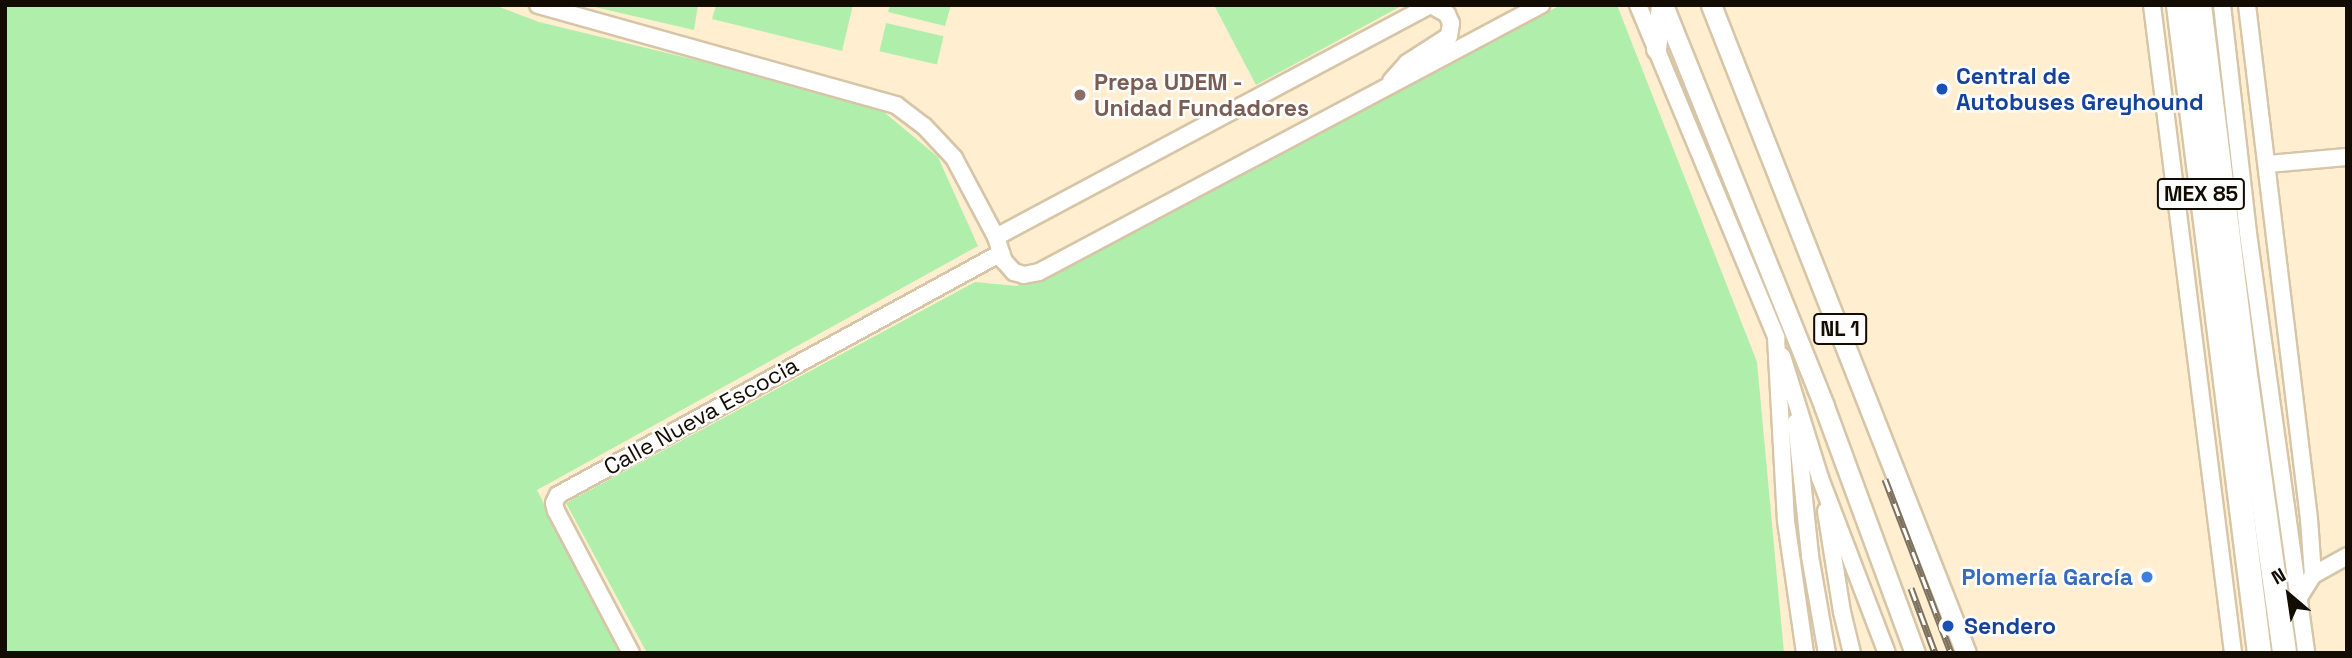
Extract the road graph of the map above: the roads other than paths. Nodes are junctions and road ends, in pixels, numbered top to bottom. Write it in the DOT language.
graph roads {
  1 [pos="538,5"];
  2 [pos="1430,5"];
  3 [pos="1541,5"];
  4 [pos="1638,5"];
  5 [pos="1662,5"];
  6 [pos="1712,5"];
  7 [pos="2152,5"];
  8 [pos="2178,5"];
  9 [pos="2199,5"];
  10 [pos="2222,5"];
  11 [pos="2247,5"];
  12 [pos="1656,49"];
  13 [pos="2258,88"];
  14 [pos="1385,89"];
  15 [pos="2231,89"];
  16 [pos="2347,157"];
  17 [pos="2268,164"];
  18 [pos="996,237"];
  19 [pos="1001,253"];
  20 [pos="2282,286"];
  21 [pos="2256,288"];
  22 [pos="1776,337"];
  23 [pos="2235,382"];
  24 [pos="1793,385"];
  25 [pos="2271,401"];
  26 [pos="2299,430"];
  27 [pos="1820,478"];
  28 [pos="2309,519"];
  29 [pos="2290,546"];
  30 [pos="2347,556"];
  31 [pos="1929,559"];
  32 [pos="2313,575"];
  33 [pos="2298,599"];
  34 [pos="631,653"];
  35 [pos="1805,653"];
  36 [pos="1827,653"];
  37 [pos="1852,653"];
  38 [pos="1887,653"];
  39 [pos="1915,653"];
  40 [pos="1966,653"];
  41 [pos="1981,653"];
  42 [pos="2233,653"];
  43 [pos="2259,653"];
  44 [pos="2284,653"];
  45 [pos="2306,653"];
  1 -- 18 [label="street"];
  2 -- 14 [label="street"];
  2 -- 18 [label="street"];
  3 -- 14 [label="street"];
  4 -- 12 [label="street"];
  5 -- 12 [label="main road"];
  5 -- 39 [label="main road, NL 1"];
  6 -- 31 [label="main road, NL 1"];
  7 -- 42 [label="street"];
  8 -- 23 [label="highway, MEX 85"];
  9 -- 23 [label="highway, MEX 85"];
  10 -- 15 [label="street"];
  11 -- 13 [label="street"];
  12 -- 22 [label="street"];
  13 -- 15 [label="street"];
  13 -- 17 [label="street"];
  14 -- 19 [label="street"];
  15 -- 21 [label="street"];
  16 -- 17 [label="street"];
  17 -- 20 [label="street"];
  18 -- 19 [label="street"];
  19 -- 34 [label="street, Calle Nueva Escocia"];
  20 -- 21 [label="street"];
  20 -- 26 [label="street"];
  21 -- 25 [label="street"];
  22 -- 24 [label="street"];
  22 -- 35 [label="street"];
  23 -- 43 [label="highway, MEX 85"];
  23 -- 44 [label="highway, MEX 85"];
  24 -- 27 [label="street"];
  24 -- 36 [label="street"];
  25 -- 26 [label="street"];
  25 -- 29 [label="street"];
  26 -- 28 [label="street"];
  27 -- 37 [label="street"];
  27 -- 38 [label="street"];
  28 -- 29 [label="street"];
  28 -- 32 [label="street"];
  29 -- 33 [label="street"];
  30 -- 32 [label="street"];
  31 -- 40 [label="main road, NL 1"];
  31 -- 41 [label="main road, NL 1"];
  32 -- 33 [label="street"];
  33 -- 45 [label="street"];
}
